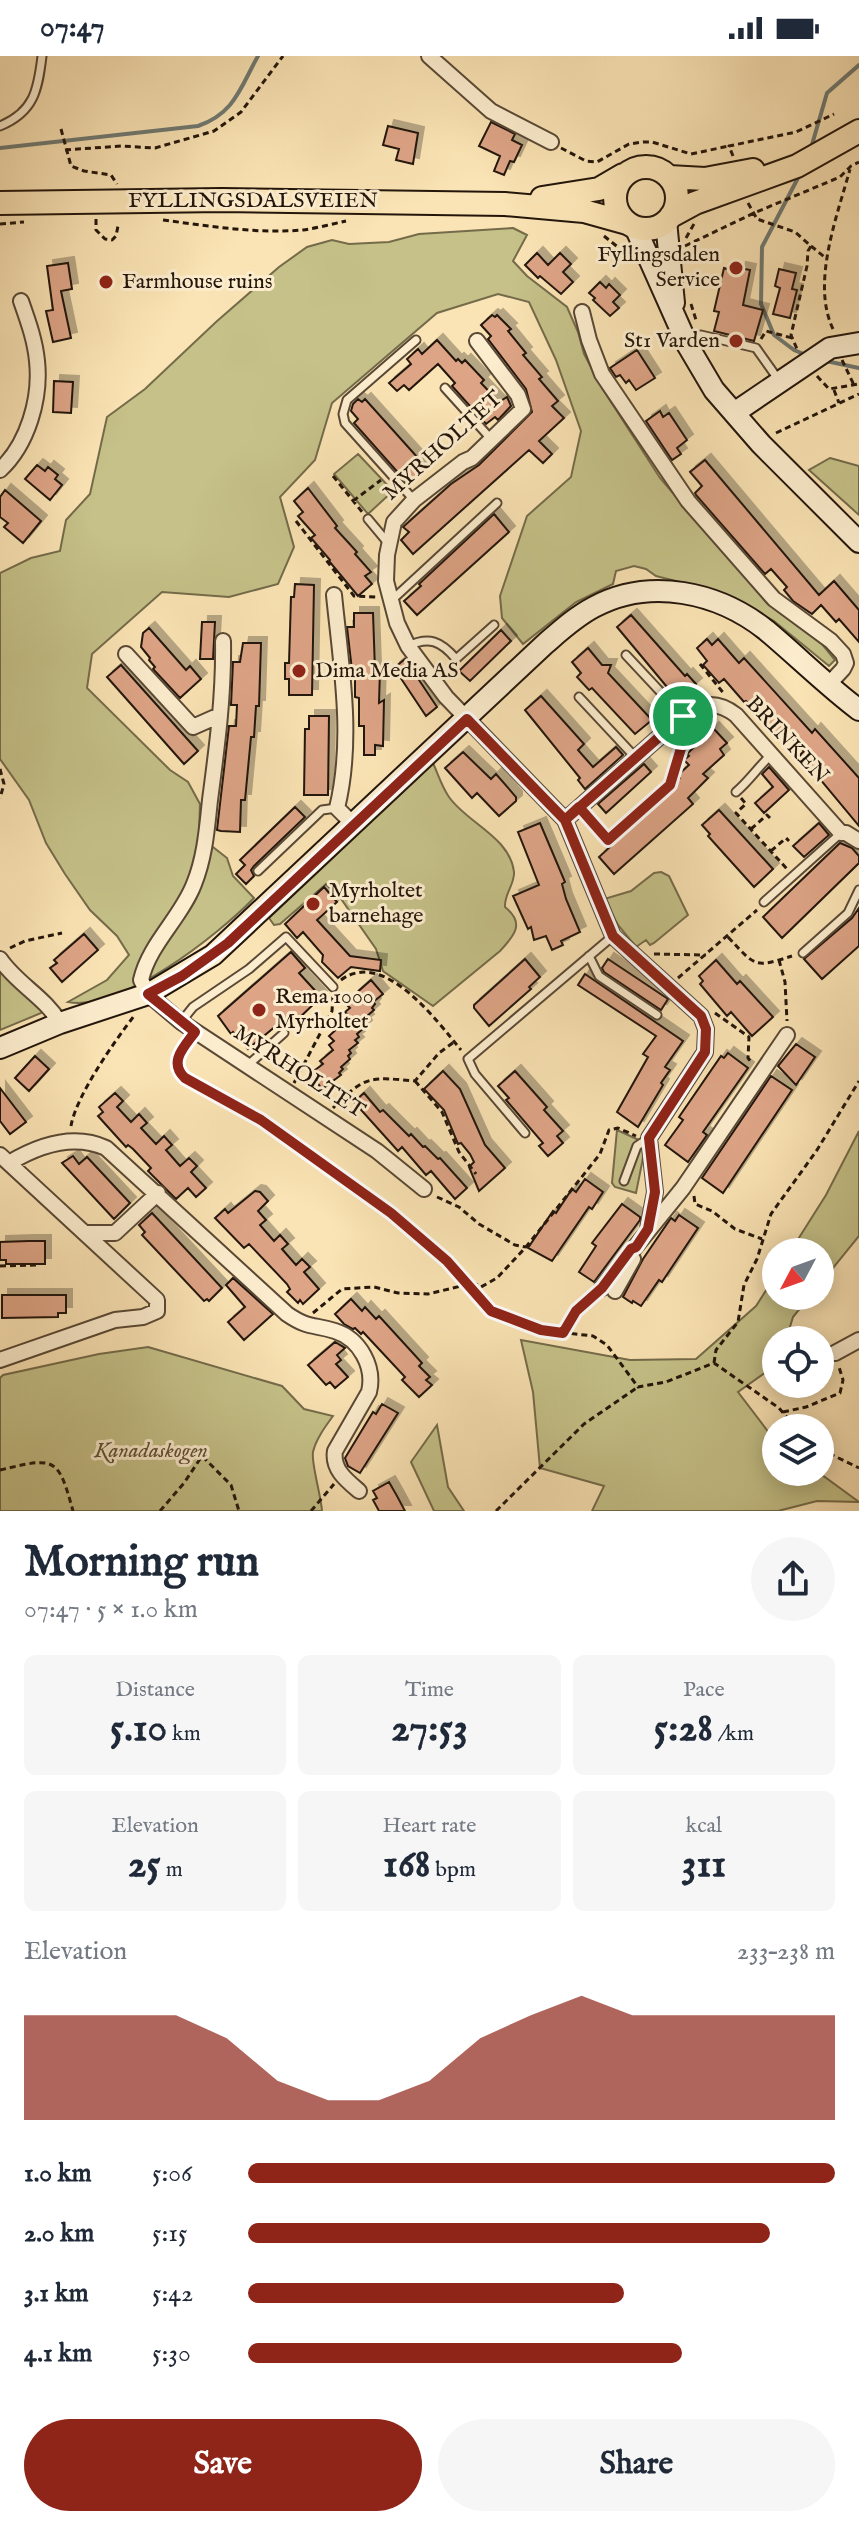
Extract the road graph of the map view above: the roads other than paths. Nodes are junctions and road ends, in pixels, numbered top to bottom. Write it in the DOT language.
graph roads {
  1 [pos="42,56"];
  2 [pos="429,56"];
  3 [pos="0,126"];
  4 [pos="859,131"];
  5 [pos="551,142"];
  6 [pos="834,145"];
  7 [pos="625,174"];
  8 [pos="669,177"];
  9 [pos="0,203"];
  10 [pos="505,204"];
  11 [pos="668,219"];
  12 [pos="631,225"];
  13 [pos="21,301"];
  14 [pos="582,312"];
  15 [pos="675,314"];
  16 [pos="701,335"];
  17 [pos="416,340"];
  18 [pos="477,341"];
  19 [pos="847,349"];
  20 [pos="779,381"];
  21 [pos="445,388"];
  22 [pos="734,413"];
  23 [pos="492,440"];
  24 [pos="0,470"];
  25 [pos="414,500"];
  26 [pos="497,503"];
  27 [pos="368,519"];
  28 [pos="859,542"];
  29 [pos="388,543"];
  30 [pos="334,595"];
  31 [pos="389,599"];
  32 [pos="494,625"];
  33 [pos="223,641"];
  34 [pos="408,646"];
  35 [pos="126,654"];
  36 [pos="626,655"];
  37 [pos="828,685"];
  38 [pos="579,697"];
  39 [pos="859,710"];
  40 [pos="220,715"];
  41 [pos="683,716"];
  42 [pos="467,719"];
  43 [pos="772,754"];
  44 [pos="636,758"];
  45 [pos="736,792"];
  46 [pos="337,808"];
  47 [pos="565,820"];
  48 [pos="354,825"];
  49 [pos="841,833"];
  50 [pos="859,841"];
  51 [pos="258,871"];
  52 [pos="859,890"];
  53 [pos="764,902"];
  54 [pos="613,936"];
  55 [pos="803,953"];
  56 [pos="589,956"];
  57 [pos="0,957"];
  58 [pos="333,987"];
  59 [pos="148,994"];
  60 [pos="657,1015"];
  61 [pos="181,1022"];
  62 [pos="60,1023"];
  63 [pos="284,1033"];
  64 [pos="787,1035"];
  65 [pos="0,1048"];
  66 [pos="247,1066"];
  67 [pos="525,1133"];
  68 [pos="647,1139"];
  69 [pos="4,1159"];
  70 [pos="624,1181"];
  71 [pos="424,1189"];
  72 [pos="158,1193"];
  73 [pos="648,1229"];
  74 [pos="85,1233"];
  75 [pos="608,1290"];
  76 [pos="859,1340"];
  77 [pos="835,1353"];
  78 [pos="0,1360"];
  79 [pos="359,1491"];
  1 -- 3 [label="lane"];
  2 -- 5 [label="street"];
  4 -- 6 [label="main road"];
  6 -- 8 [label="main road"];
  6 -- 11 [label="main road"];
  7 -- 8 [label="main road"];
  7 -- 10 [label="main road, FYLLINGSDALSVEIEN"];
  7 -- 12 [label="main road"];
  8 -- 11 [label="main road"];
  9 -- 10 [label="main road, FYLLINGSDALSVEIEN"];
  10 -- 12 [label="main road, FYLLINGSDALSVEIEN"];
  11 -- 12 [label="main road"];
  11 -- 15 [label="main road"];
  12 -- 15 [label="main road"];
  13 -- 24 [label="street"];
  14 -- 37 [label="street"];
  15 -- 22 [label="main road"];
  16 -- 20 [label="lane"];
  17 -- 25 [label="lane"];
  18 -- 23 [label="street, MYRHOLTET"];
  19 -- 20 [label="main road"];
  20 -- 22 [label="main road"];
  21 -- 23 [label="lane"];
  22 -- 28 [label="main road"];
  23 -- 25 [label="street, MYRHOLTET"];
  25 -- 29 [label="street, MYRHOLTET"];
  26 -- 31 [label="lane"];
  27 -- 29 [label="lane"];
  29 -- 31 [label="street, MYRHOLTET"];
  30 -- 46 [label="street"];
  31 -- 34 [label="street, MYRHOLTET"];
  32 -- 34 [label="lane"];
  33 -- 40 [label="street"];
  34 -- 42 [label="street, MYRHOLTET"];
  35 -- 40 [label="street"];
  36 -- 41 [label="lane"];
  37 -- 39 [label="main road"];
  37 -- 42 [label="main road"];
  38 -- 44 [label="lane"];
  40 -- 59 [label="street"];
  41 -- 43 [label="street, BRINKEN"];
  41 -- 44 [label="street, BRINKEN"];
  42 -- 47 [label="street, MYRHOLTET"];
  42 -- 48 [label="main road"];
  43 -- 45 [label="lane"];
  43 -- 49 [label="street, BRINKEN"];
  44 -- 47 [label="street, BRINKEN"];
  46 -- 48 [label="street"];
  46 -- 51 [label="lane"];
  47 -- 54 [label="street"];
  48 -- 59 [label="main road"];
  49 -- 50 [label="street, BRINKEN"];
  49 -- 53 [label="lane"];
  52 -- 55 [label="lane"];
  54 -- 56 [label="lane"];
  54 -- 68 [label="street"];
  56 -- 60 [label="lane"];
  56 -- 67 [label="lane"];
  57 -- 62 [label="street"];
  58 -- 61 [label="lane"];
  59 -- 61 [label="street, MYRHOLTET"];
  59 -- 62 [label="main road"];
  61 -- 66 [label="street, MYRHOLTET"];
  62 -- 65 [label="main road"];
  63 -- 66 [label="lane"];
  64 -- 73 [label="street"];
  66 -- 71 [label="street, MYRHOLTET"];
  68 -- 70 [label="lane"];
  68 -- 73 [label="street"];
  69 -- 72 [label="street"];
  69 -- 74 [label="street"];
  72 -- 74 [label="street"];
  72 -- 79 [label="street"];
  73 -- 75 [label="street"];
  74 -- 78 [label="street"];
  76 -- 77 [label="street"];
}
